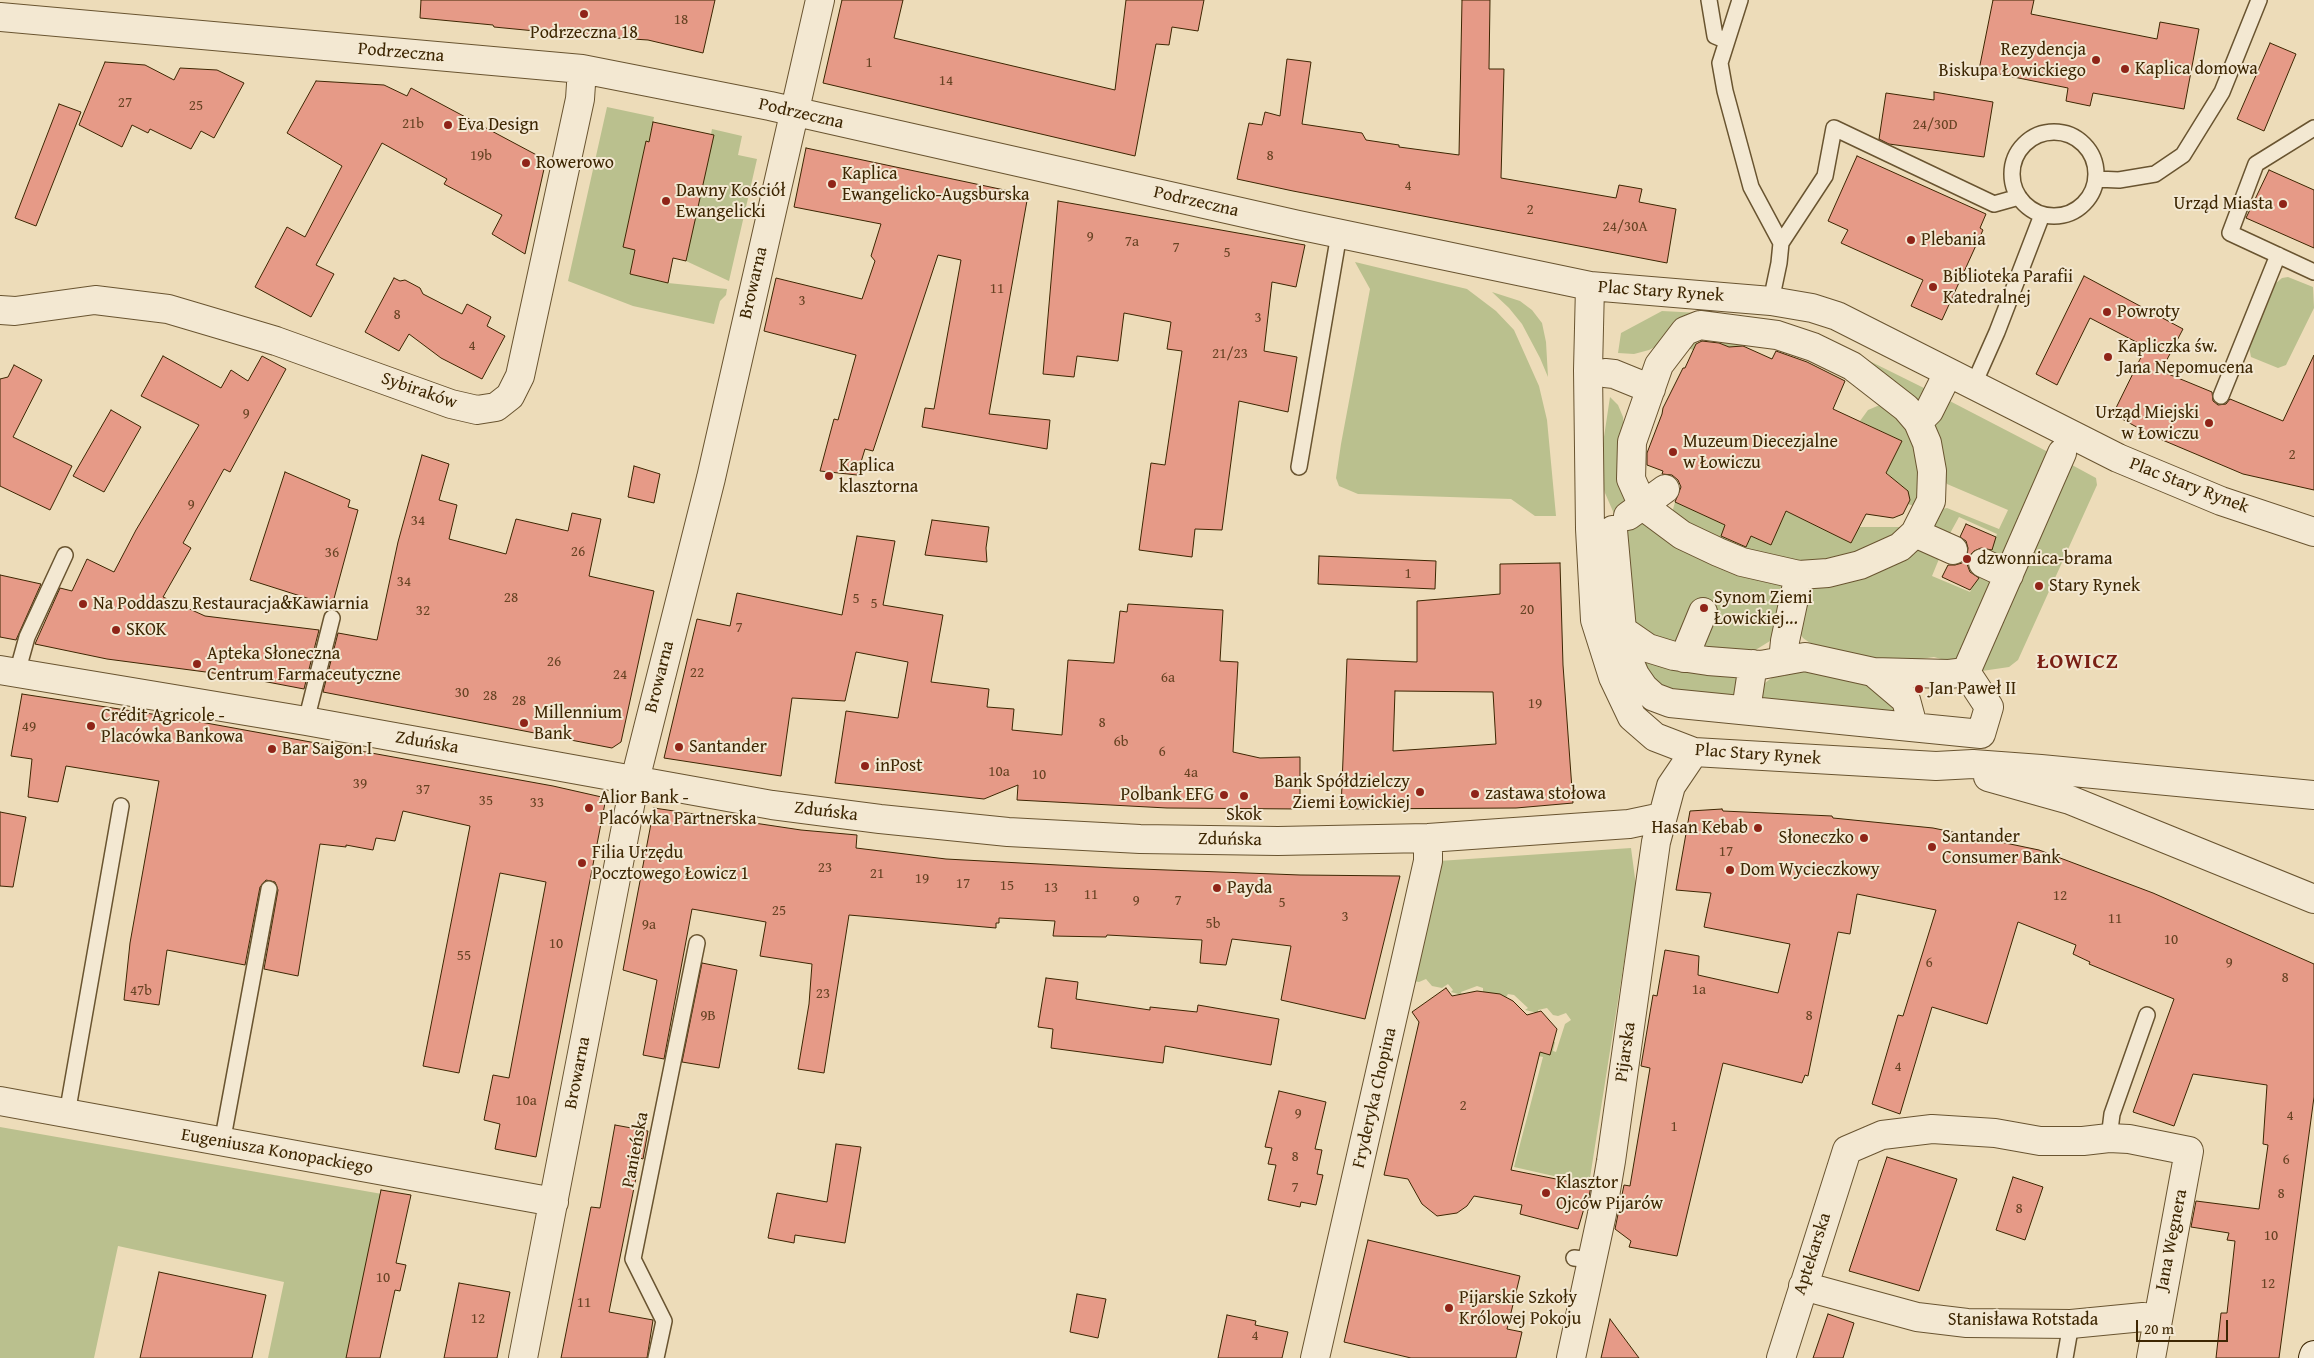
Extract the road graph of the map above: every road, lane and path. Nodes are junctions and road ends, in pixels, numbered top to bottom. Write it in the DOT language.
graph roads {
  1 [pos="820,0"];
  2 [pos="1709,0"];
  3 [pos="1740,0"];
  4 [pos="2259,0"];
  5 [pos="0,16"];
  6 [pos="1727,41"];
  7 [pos="582,69"];
  8 [pos="795,112"];
  9 [pos="2314,128"];
  10 [pos="2096,179"];
  11 [pos="2019,197"];
  12 [pos="2042,215"];
  13 [pos="1339,234"];
  14 [pos="1781,243"];
  15 [pos="2278,255"];
  16 [pos="2314,272"];
  17 [pos="1590,286"];
  18 [pos="0,310"];
  19 [pos="1778,310"];
  20 [pos="1756,332"];
  21 [pos="1605,372"];
  22 [pos="1948,374"];
  23 [pos="1973,386"];
  24 [pos="1651,389"];
  25 [pos="2221,396"];
  26 [pos="1918,422"];
  27 [pos="2062,454"];
  28 [pos="1299,467"];
  29 [pos="1665,489"];
  30 [pos="1643,506"];
  31 [pos="1602,531"];
  32 [pos="2314,532"];
  33 [pos="1916,533"];
  34 [pos="1953,550"];
  35 [pos="65,555"];
  36 [pos="1983,564"];
  37 [pos="1799,575"];
  38 [pos="2009,575"];
  39 [pos="1703,612"];
  40 [pos="332,618"];
  41 [pos="1622,630"];
  42 [pos="1684,658"];
  43 [pos="1784,661"];
  44 [pos="1753,664"];
  45 [pos="9,672"];
  46 [pos="1873,672"];
  47 [pos="1966,672"];
  48 [pos="1746,710"];
  49 [pos="306,721"];
  50 [pos="1913,726"];
  51 [pos="1694,752"];
  52 [pos="1936,766"];
  53 [pos="635,780"];
  54 [pos="2314,795"];
  55 [pos="121,806"];
  56 [pos="1662,817"];
  57 [pos="1428,838"];
  58 [pos="269,889"];
  59 [pos="2314,899"];
  60 [pos="697,943"];
  61 [pos="2147,1015"];
  62 [pos="0,1101"];
  63 [pos="67,1114"];
  64 [pos="2109,1138"];
  65 [pos="222,1143"];
  66 [pos="554,1202"];
  67 [pos="1803,1286"];
  68 [pos="2158,1319"];
  69 [pos="2071,1324"];
  70 [pos="522,1358"];
  71 [pos="656,1358"];
  72 [pos="1316,1358"];
  73 [pos="1571,1358"];
  74 [pos="1781,1358"];
  75 [pos="2065,1358"];
  76 [pos="2151,1358"];
  1 -- 8 [label="street, Browarna"];
  2 -- 6 [label="lane"];
  3 -- 6 [label="lane"];
  4 -- 10 [label="lane"];
  5 -- 7 [label="street, Podrzeczna"];
  6 -- 14 [label="lane"];
  7 -- 8 [label="street, Podrzeczna"];
  7 -- 18 [label="street, Sybiraków"];
  8 -- 13 [label="street, Podrzeczna"];
  8 -- 53 [label="street, Browarna"];
  9 -- 15 [label="lane"];
  10 -- 11 [label="lane"];
  10 -- 12 [label="lane"];
  11 -- 12 [label="lane"];
  11 -- 14 [label="lane"];
  12 -- 23 [label="lane"];
  13 -- 17 [label="street, Podrzeczna"];
  13 -- 28 [label="lane"];
  14 -- 19 [label="lane"];
  15 -- 16 [label="lane"];
  15 -- 25 [label="lane"];
  17 -- 19 [label="street, Plac Stary Rynek"];
  17 -- 31 [label="street, Plac Stary Rynek"];
  19 -- 20 [label="street"];
  19 -- 22 [label="street, Plac Stary Rynek"];
  20 -- 24 [label="street"];
  20 -- 26 [label="street"];
  21 -- 24 [label="street"];
  22 -- 23 [label="street, Plac Stary Rynek"];
  22 -- 26 [label="street"];
  23 -- 32 [label="street, Plac Stary Rynek"];
  24 -- 30 [label="street"];
  26 -- 33 [label="street"];
  27 -- 38 [label="street"];
  29 -- 30 [label="street"];
  30 -- 31 [label="street"];
  30 -- 37 [label="street"];
  31 -- 41 [label="street"];
  31 -- 51 [label="street, Plac Stary Rynek"];
  33 -- 34 [label="street"];
  33 -- 37 [label="street"];
  35 -- 45 [label="lane"];
  36 -- 38 [label="street"];
  37 -- 43 [label="street"];
  38 -- 47 [label="street"];
  39 -- 42 [label="street"];
  40 -- 49 [label="lane"];
  41 -- 42 [label="street"];
  41 -- 48 [label="street"];
  42 -- 44 [label="street"];
  43 -- 44 [label="street"];
  43 -- 46 [label="street"];
  44 -- 48 [label="street"];
  45 -- 49 [label="street, Zduńska"];
  46 -- 47 [label="street"];
  46 -- 50 [label="street"];
  47 -- 50 [label="street"];
  48 -- 50 [label="street"];
  49 -- 53 [label="street, Zduńska"];
  51 -- 52 [label="street, Plac Stary Rynek"];
  51 -- 56 [label="street, Pijarska"];
  52 -- 54 [label="street, Plac Stary Rynek"];
  52 -- 59 [label="street, Plac Stary Rynek"];
  53 -- 57 [label="street, Zduńska"];
  53 -- 66 [label="street, Browarna"];
  55 -- 63 [label="lane"];
  56 -- 57 [label="street, Zduńska"];
  56 -- 73 [label="street, Pijarska"];
  57 -- 72 [label="street, Fryderyka Chopina"];
  58 -- 65 [label="lane"];
  60 -- 71 [label="lane, Panieńska"];
  61 -- 64 [label="lane"];
  62 -- 63 [label="street, Eugeniusza Konopackiego"];
  63 -- 65 [label="street, Eugeniusza Konopackiego"];
  64 -- 67 [label="street, Aptekarska"];
  64 -- 68 [label="street, Jana Wegnera"];
  65 -- 66 [label="street, Eugeniusza Konopackiego"];
  66 -- 70 [label="street, Browarna"];
  67 -- 69 [label="street, Stanisława Rotstada"];
  67 -- 74 [label="street, Aptekarska"];
  68 -- 69 [label="street, Stanisława Rotstada"];
  68 -- 76 [label="street, Jana Wegnera"];
  69 -- 75 [label="lane"];
}
